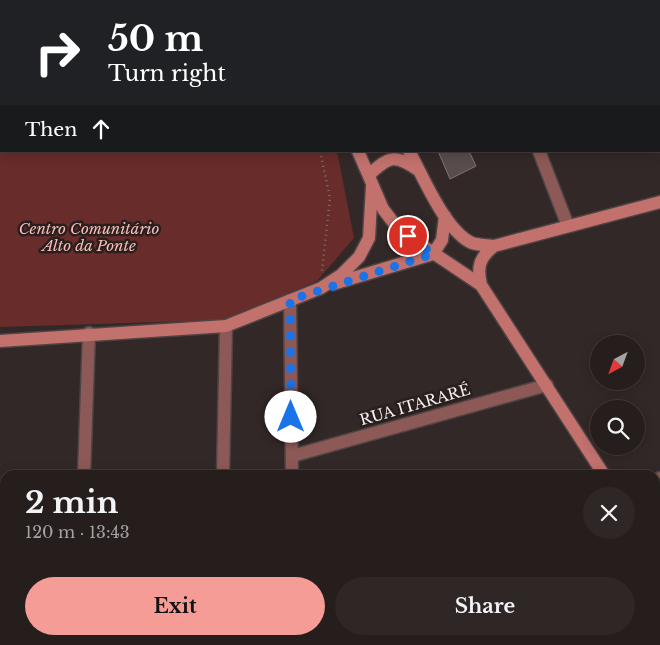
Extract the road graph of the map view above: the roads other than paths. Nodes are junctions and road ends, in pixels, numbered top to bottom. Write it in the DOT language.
graph roads {
  1 [pos="358,152"];
  2 [pos="410,152"];
  3 [pos="539,152"];
  4 [pos="420,172"];
  5 [pos="370,181"];
  6 [pos="660,202"];
  7 [pos="445,216"];
  8 [pos="568,226"];
  9 [pos="494,246"];
  10 [pos="433,254"];
  11 [pos="481,285"];
  12 [pos="321,288"];
  13 [pos="290,300"];
  14 [pos="226,326"];
  15 [pos="90,333"];
  16 [pos="0,341"];
  17 [pos="547,385"];
  18 [pos="292,456"];
  19 [pos="84,470"];
  20 [pos="223,470"];
  21 [pos="292,470"];
  22 [pos="601,470"];
  1 -- 5 [label="main road"];
  2 -- 4 [label="main road"];
  3 -- 8 [label="street"];
  4 -- 5 [label="main road"];
  4 -- 7 [label="main road"];
  5 -- 10 [label="main road"];
  5 -- 12 [label="main road"];
  6 -- 8 [label="main road"];
  7 -- 9 [label="main road"];
  7 -- 10 [label="main road"];
  8 -- 9 [label="main road"];
  9 -- 11 [label="main road"];
  10 -- 11 [label="main road"];
  10 -- 12 [label="main road"];
  11 -- 17 [label="main road"];
  12 -- 13 [label="main road"];
  13 -- 14 [label="main road"];
  13 -- 18 [label="street"];
  14 -- 15 [label="main road"];
  14 -- 20 [label="street"];
  15 -- 16 [label="main road"];
  15 -- 19 [label="street"];
  17 -- 18 [label="street, RUA ITARARÉ"];
  17 -- 22 [label="main road"];
  18 -- 21 [label="street"];
}
